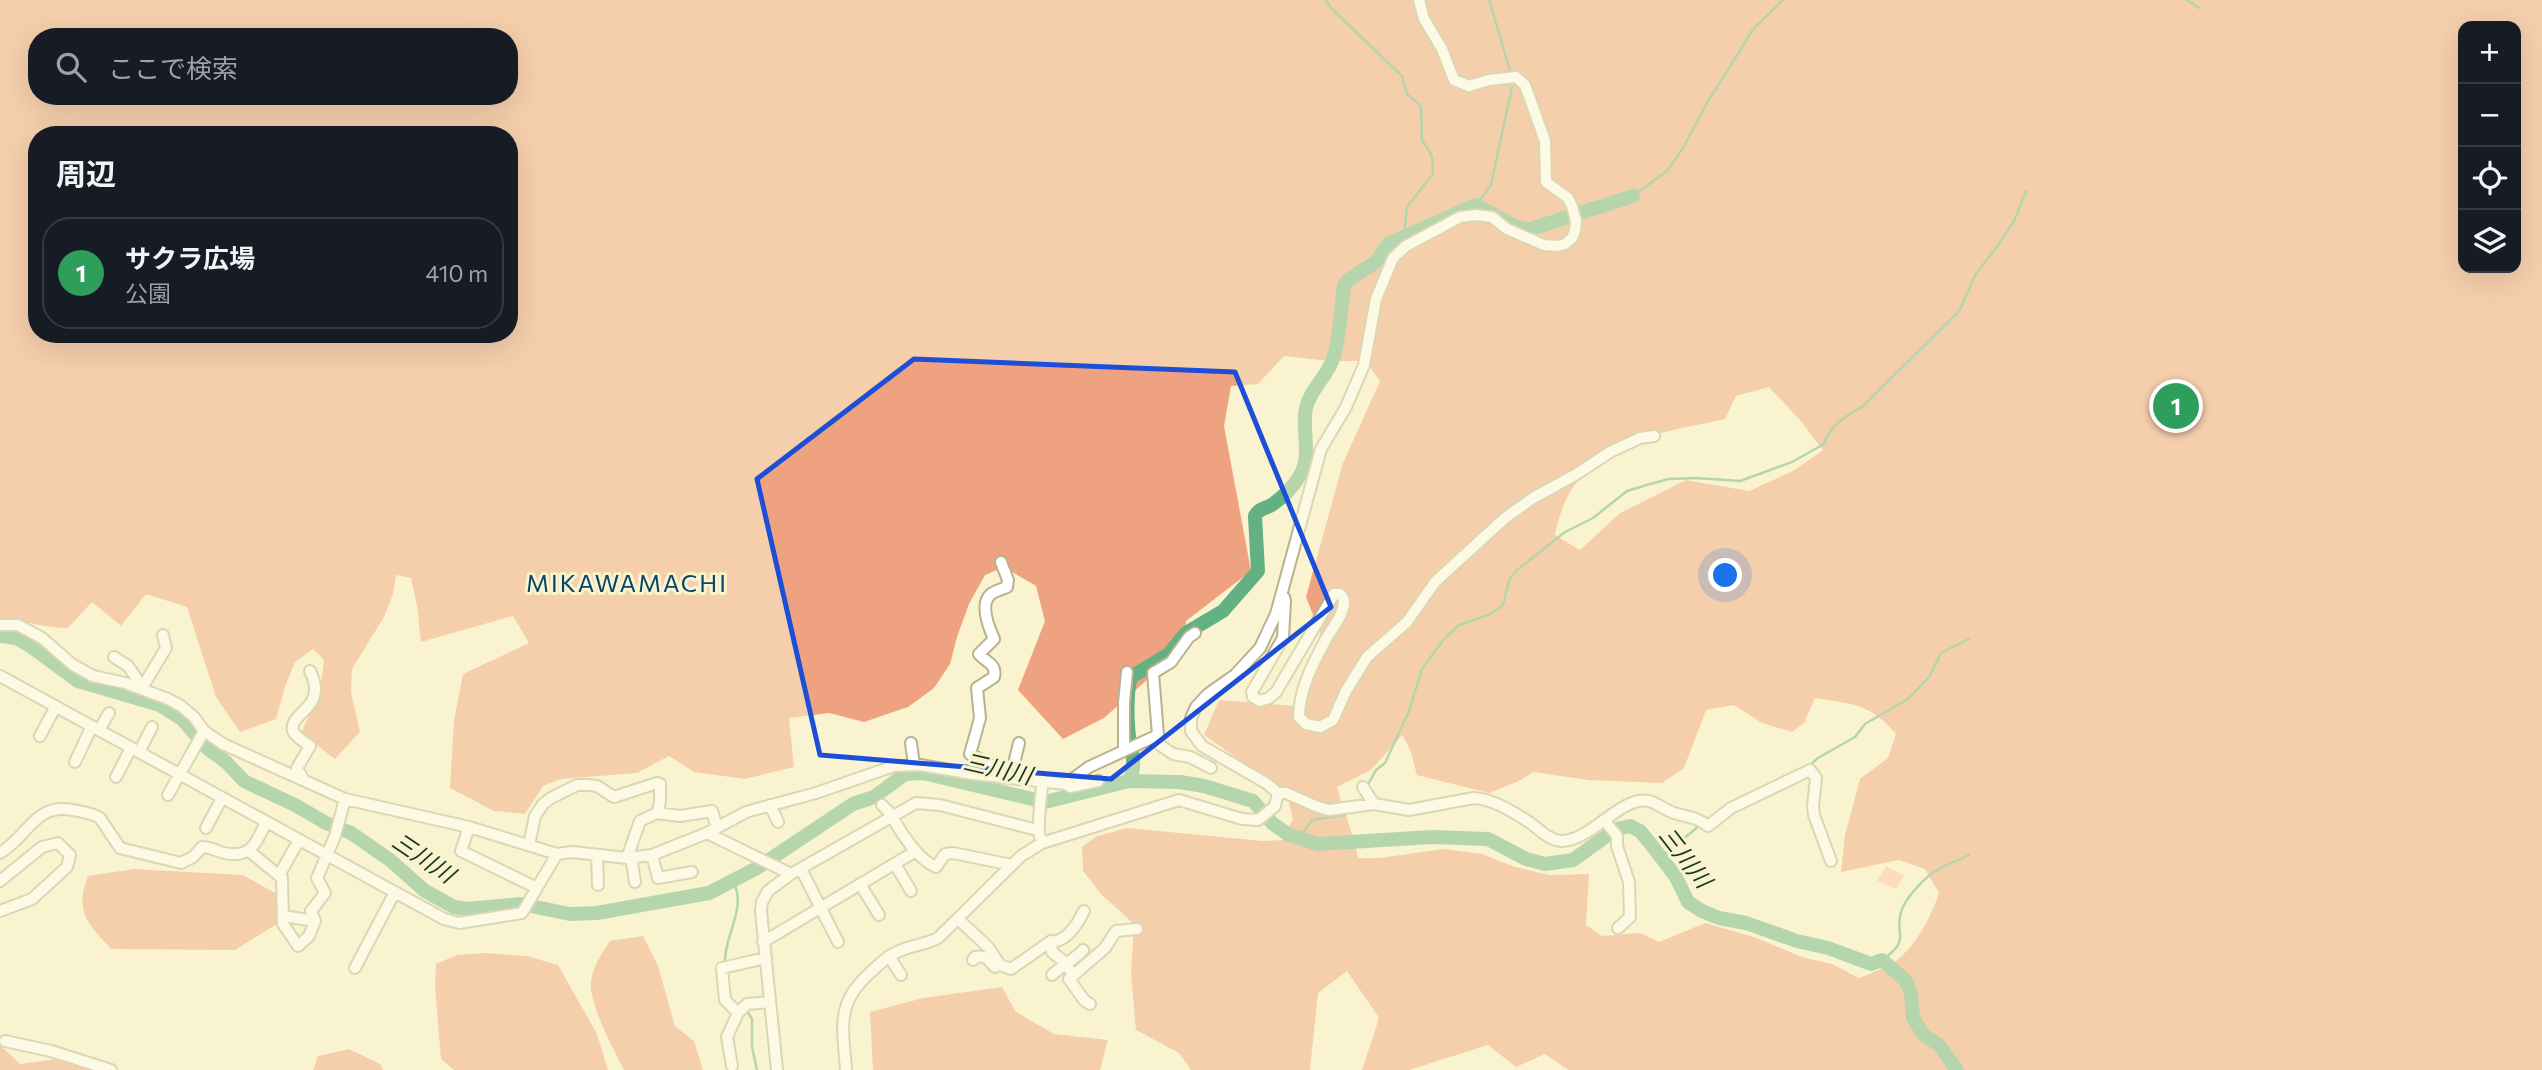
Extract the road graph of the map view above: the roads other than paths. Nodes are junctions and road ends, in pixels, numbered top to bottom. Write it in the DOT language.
graph roads {
  1 [pos="1419,0"];
  2 [pos="1654,436"];
  3 [pos="1001,562"];
  4 [pos="1282,594"];
  5 [pos="0,625"];
  6 [pos="1195,633"];
  7 [pos="163,635"];
  8 [pos="114,657"];
  9 [pos="310,671"];
  10 [pos="1126,672"];
  11 [pos="2,681"];
  12 [pos="145,686"];
  13 [pos="56,706"];
  14 [pos="109,713"];
  15 [pos="152,727"];
  16 [pos="96,728"];
  17 [pos="204,732"];
  18 [pos="1158,735"];
  19 [pos="40,736"];
  20 [pos="1019,743"];
  21 [pos="911,744"];
  22 [pos="135,750"];
  23 [pos="1125,750"];
  24 [pos="75,762"];
  25 [pos="914,765"];
  26 [pos="1212,768"];
  27 [pos="181,774"];
  28 [pos="116,777"];
  29 [pos="1013,777"];
  30 [pos="303,779"];
  31 [pos="1098,781"];
  32 [pos="808,782"];
  33 [pos="1066,784"];
  34 [pos="1042,786"];
  35 [pos="816,793"];
  36 [pos="1278,793"];
  37 [pos="169,795"];
  38 [pos="222,798"];
  39 [pos="345,799"];
  40 [pos="771,805"];
  41 [pos="882,805"];
  42 [pos="657,813"];
  43 [pos="893,816"];
  44 [pos="266,822"];
  45 [pos="778,822"];
  46 [pos="1606,823"];
  47 [pos="470,827"];
  48 [pos="206,828"];
  49 [pos="712,830"];
  50 [pos="1037,830"];
  51 [pos="299,840"];
  52 [pos="1042,843"];
  53 [pos="529,845"];
  54 [pos="249,851"];
  55 [pos="916,851"];
  56 [pos="0,853"];
  57 [pos="557,854"];
  58 [pos="328,855"];
  59 [pos="597,855"];
  60 [pos="652,855"];
  61 [pos="629,858"];
  62 [pos="1831,861"];
  63 [pos="895,864"];
  64 [pos="1012,865"];
  65 [pos="281,872"];
  66 [pos="692,872"];
  67 [pos="796,872"];
  68 [pos="0,881"];
  69 [pos="635,882"];
  70 [pos="860,884"];
  71 [pos="598,885"];
  72 [pos="911,891"];
  73 [pos="395,892"];
  74 [pos="535,892"];
  75 [pos="820,907"];
  76 [pos="0,911"];
  77 [pos="1084,911"];
  78 [pos="879,915"];
  79 [pos="283,916"];
  80 [pos="958,919"];
  81 [pos="315,921"];
  82 [pos="1618,928"];
  83 [pos="1137,929"];
  84 [pos="1051,941"];
  85 [pos="763,942"];
  86 [pos="838,942"];
  87 [pos="1083,950"];
  88 [pos="889,956"];
  89 [pos="766,958"];
  90 [pos="973,960"];
  91 [pos="1065,962"];
  92 [pos="355,968"];
  93 [pos="1011,969"];
  94 [pos="901,975"];
  95 [pos="1052,975"];
  96 [pos="1073,976"];
  97 [pos="770,1002"];
  98 [pos="1090,1004"];
  99 [pos="742,1008"];
  100 [pos="5,1041"];
  101 [pos="732,1066"];
  102 [pos="111,1070"];
  103 [pos="777,1070"];
  104 [pos="846,1070"];
  1 -- 4 [label="street"];
  2 -- 4 [label="street"];
  3 -- 29 [label="street"];
  4 -- 36 [label="street"];
  5 -- 12 [label="street"];
  6 -- 18 [label="street"];
  7 -- 12 [label="street"];
  8 -- 12 [label="street"];
  9 -- 30 [label="street"];
  10 -- 23 [label="street"];
  11 -- 13 [label="street"];
  12 -- 17 [label="street"];
  13 -- 16 [label="street"];
  13 -- 19 [label="street"];
  14 -- 16 [label="street"];
  15 -- 22 [label="street"];
  16 -- 22 [label="street"];
  16 -- 24 [label="street"];
  17 -- 27 [label="street"];
  17 -- 30 [label="street"];
  18 -- 23 [label="street"];
  18 -- 26 [label="street"];
  20 -- 29 [label="street"];
  21 -- 25 [label="street"];
  22 -- 27 [label="street"];
  22 -- 28 [label="street"];
  23 -- 33 [label="street"];
  25 -- 29 [label="street"];
  25 -- 35 [label="street"];
  27 -- 37 [label="street"];
  27 -- 38 [label="street"];
  29 -- 34 [label="street"];
  30 -- 39 [label="street"];
  31 -- 33 [label="street"];
  32 -- 35 [label="street"];
  33 -- 34 [label="street"];
  34 -- 50 [label="street"];
  35 -- 40 [label="street"];
  36 -- 46 [label="street"];
  36 -- 52 [label="street"];
  38 -- 44 [label="street"];
  38 -- 48 [label="street"];
  39 -- 47 [label="street"];
  39 -- 58 [label="street"];
  40 -- 45 [label="street"];
  40 -- 49 [label="street"];
  41 -- 43 [label="street"];
  42 -- 49 [label="street"];
  42 -- 53 [label="street"];
  42 -- 61 [label="street"];
  43 -- 50 [label="street"];
  43 -- 55 [label="street"];
  43 -- 67 [label="street"];
  44 -- 51 [label="street"];
  44 -- 54 [label="street"];
  46 -- 62 [label="street"];
  46 -- 82 [label="street"];
  47 -- 53 [label="street"];
  47 -- 74 [label="street"];
  49 -- 60 [label="street"];
  49 -- 67 [label="street"];
  50 -- 52 [label="street"];
  51 -- 58 [label="street"];
  51 -- 65 [label="street"];
  52 -- 64 [label="street"];
  53 -- 57 [label="street"];
  54 -- 56 [label="street"];
  54 -- 79 [label="street"];
  55 -- 63 [label="street"];
  55 -- 64 [label="street"];
  57 -- 59 [label="street"];
  57 -- 74 [label="street"];
  58 -- 73 [label="street"];
  58 -- 81 [label="street"];
  59 -- 61 [label="street"];
  59 -- 71 [label="street"];
  60 -- 61 [label="street"];
  60 -- 66 [label="street"];
  61 -- 69 [label="street"];
  63 -- 70 [label="street"];
  63 -- 72 [label="street"];
  64 -- 80 [label="street"];
  67 -- 75 [label="street"];
  67 -- 85 [label="street"];
  68 -- 76 [label="street"];
  70 -- 75 [label="street"];
  70 -- 78 [label="street"];
  73 -- 74 [label="street"];
  73 -- 92 [label="street"];
  75 -- 85 [label="street"];
  75 -- 86 [label="street"];
  77 -- 84 [label="street"];
  79 -- 81 [label="street"];
  79 -- 81 [label="street"];
  80 -- 88 [label="street"];
  80 -- 93 [label="street"];
  83 -- 96 [label="street"];
  84 -- 91 [label="street"];
  84 -- 93 [label="street"];
  85 -- 89 [label="street"];
  87 -- 91 [label="street"];
  88 -- 94 [label="street"];
  88 -- 104 [label="street"];
  89 -- 97 [label="street"];
  89 -- 99 [label="street"];
  90 -- 93 [label="street"];
  91 -- 95 [label="street"];
  91 -- 96 [label="street"];
  96 -- 98 [label="street"];
  97 -- 99 [label="street"];
  97 -- 103 [label="street"];
  99 -- 101 [label="street"];
  100 -- 102 [label="street"];
}
